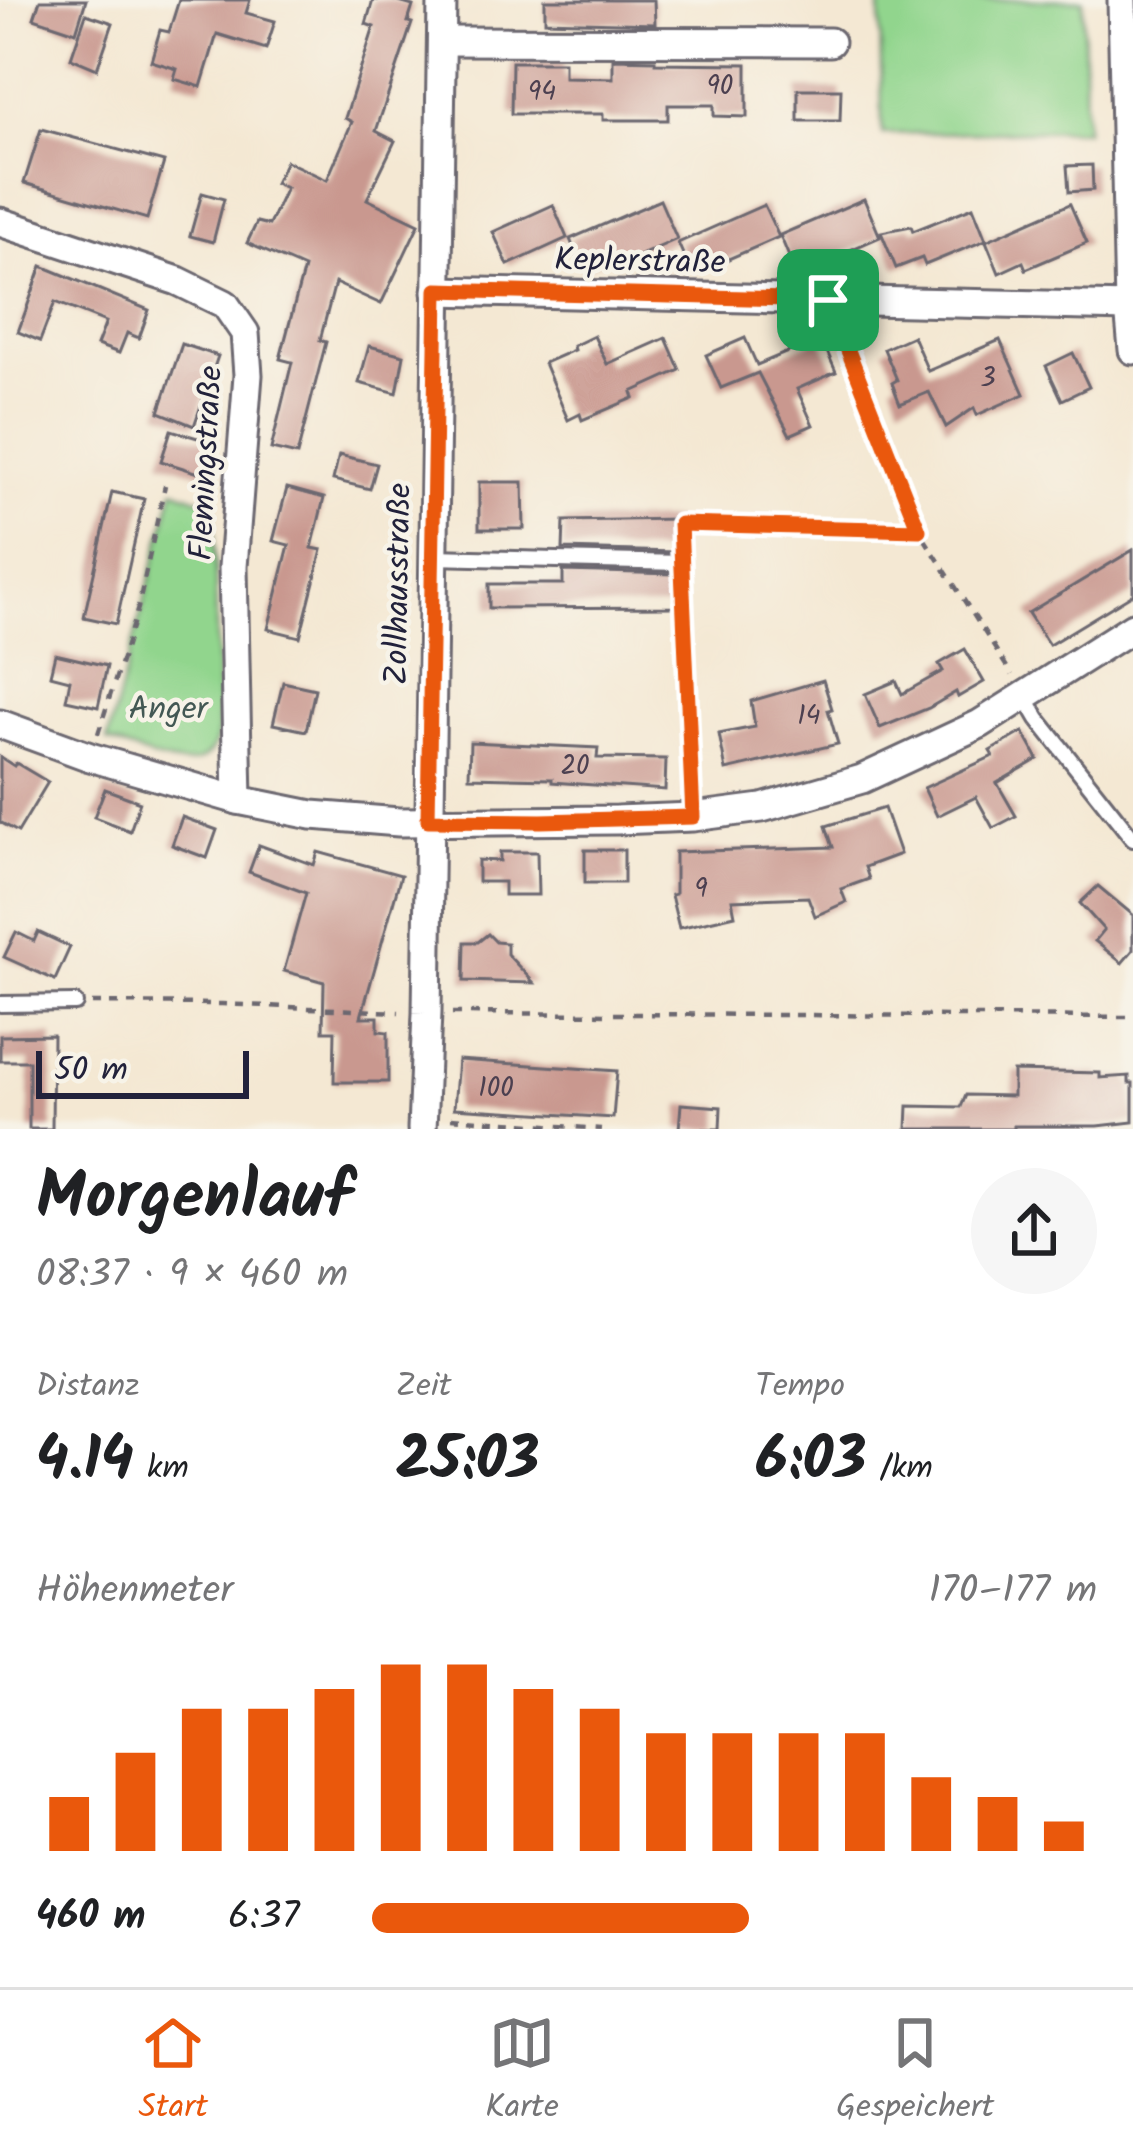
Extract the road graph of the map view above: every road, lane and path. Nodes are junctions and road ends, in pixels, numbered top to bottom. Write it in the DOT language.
graph roads {
  1 [pos="442,0"];
  2 [pos="1122,0"];
  3 [pos="442,41"];
  4 [pos="830,42"];
  5 [pos="1128,87"];
  6 [pos="0,222"];
  7 [pos="437,290"];
  8 [pos="828,300"];
  9 [pos="1129,308"];
  10 [pos="1133,350"];
  11 [pos="165,485"];
  12 [pos="919,530"];
  13 [pos="433,557"];
  14 [pos="681,563"];
  15 [pos="1133,627"];
  16 [pos="1024,695"];
  17 [pos="0,724"];
  18 [pos="91,757"];
  19 [pos="238,800"];
  20 [pos="693,817"];
  21 [pos="428,820"];
  22 [pos="1133,839"];
  23 [pos="75,1003"];
  24 [pos="0,1004"];
  25 [pos="427,1013"];
  26 [pos="1133,1017"];
  27 [pos="422,1122"];
  28 [pos="601,1129"];
  1 -- 3 [label="street, Zollhausstraße"];
  2 -- 5 [label="street"];
  3 -- 4 [label="street"];
  3 -- 7 [label="street, Zollhausstraße"];
  5 -- 9 [label="street"];
  6 -- 19 [label="street, Flemingstraße"];
  7 -- 8 [label="street, Keplerstraße"];
  7 -- 13 [label="street, Zollhausstraße"];
  8 -- 9 [label="street, Keplerstraße"];
  8 -- 12 [label="path"];
  9 -- 10 [label="street"];
  11 -- 18 [label="path"];
  12 -- 14 [label="path"];
  12 -- 16 [label="path"];
  13 -- 14 [label="lane"];
  13 -- 21 [label="street, Zollhausstraße"];
  14 -- 20 [label="path"];
  15 -- 16 [label="street"];
  16 -- 20 [label="street"];
  16 -- 22 [label="lane"];
  17 -- 18 [label="street"];
  18 -- 19 [label="street"];
  19 -- 21 [label="street"];
  20 -- 21 [label="street"];
  21 -- 25 [label="street, Zollhausstraße"];
  23 -- 24 [label="lane"];
  23 -- 25 [label="path"];
  25 -- 26 [label="path"];
  25 -- 27 [label="street, Zollhausstraße"];
  27 -- 28 [label="path"];
}
